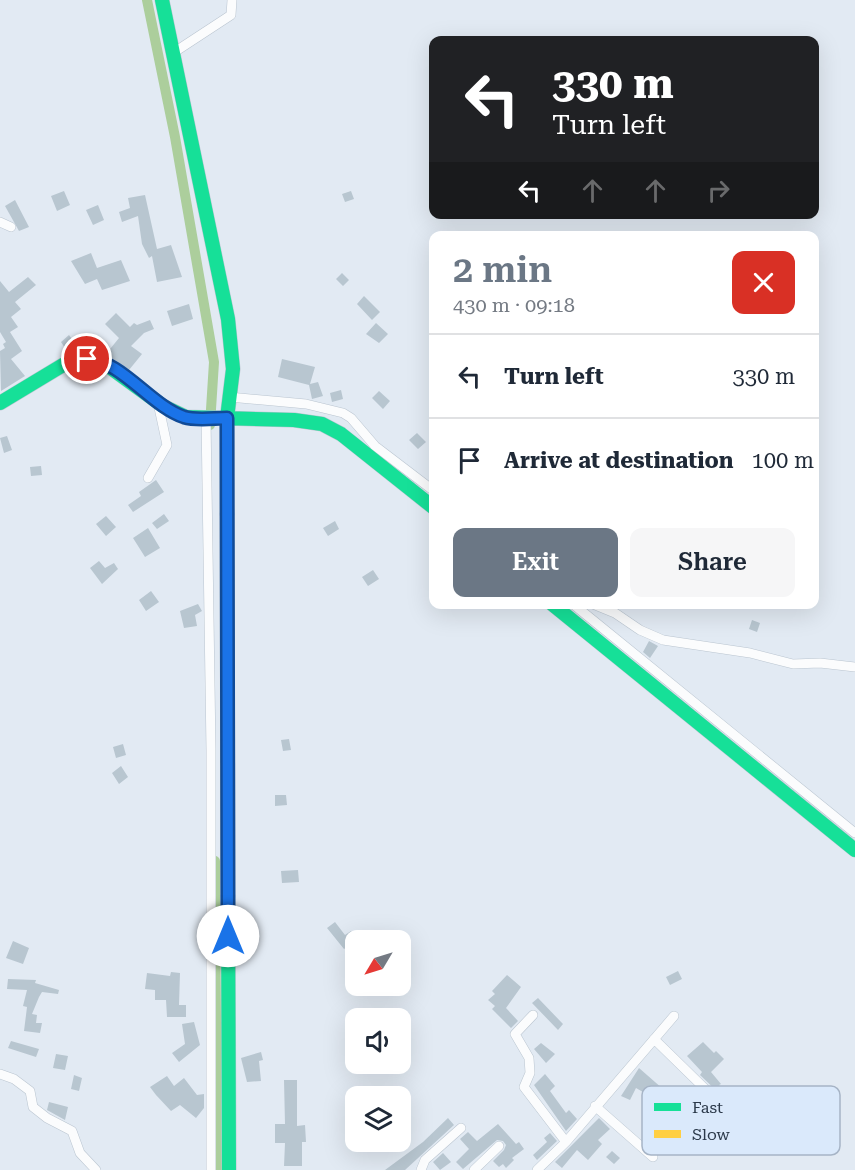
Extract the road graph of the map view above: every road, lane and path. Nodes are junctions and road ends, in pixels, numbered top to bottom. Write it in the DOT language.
graph roads {
  1 [pos="162,0"];
  2 [pos="232,0"];
  3 [pos="172,53"];
  4 [pos="0,222"];
  5 [pos="11,227"];
  6 [pos="229,397"];
  7 [pos="0,403"];
  8 [pos="158,403"];
  9 [pos="218,418"];
  10 [pos="148,478"];
  11 [pos="429,487"];
  12 [pos="429,504"];
  13 [pos="558,609"];
  14 [pos="579,609"];
  15 [pos="605,609"];
  16 [pos="855,667"];
  17 [pos="855,833"];
  18 [pos="855,850"];
  19 [pos="533,1015"];
  20 [pos="674,1016"];
  21 [pos="654,1039"];
  22 [pos="0,1074"];
  23 [pos="702,1086"];
  24 [pos="596,1107"];
  25 [pos="461,1128"];
  26 [pos="566,1142"];
  27 [pos="499,1146"];
  28 [pos="642,1147"];
  29 [pos="651,1155"];
  30 [pos="653,1157"];
  31 [pos="96,1170"];
  32 [pos="211,1170"];
  33 [pos="229,1170"];
  34 [pos="421,1170"];
  35 [pos="474,1170"];
  36 [pos="537,1170"];
  1 -- 3 [label="street"];
  2 -- 3 [label="street"];
  3 -- 6 [label="street"];
  4 -- 5 [label="street"];
  6 -- 9 [label="street"];
  6 -- 11 [label="street"];
  7 -- 8 [label="street"];
  8 -- 9 [label="street"];
  8 -- 10 [label="street"];
  9 -- 12 [label="street"];
  9 -- 32 [label="street"];
  9 -- 33 [label="street"];
  13 -- 18 [label="street"];
  14 -- 17 [label="street"];
  15 -- 16 [label="street"];
  19 -- 26 [label="street"];
  20 -- 21 [label="street"];
  21 -- 23 [label="street"];
  21 -- 24 [label="street"];
  22 -- 31 [label="street"];
  24 -- 26 [label="street"];
  24 -- 28 [label="street"];
  25 -- 34 [label="street"];
  26 -- 36 [label="street"];
  27 -- 35 [label="street"];
  29 -- 30 [label="street"];
}
